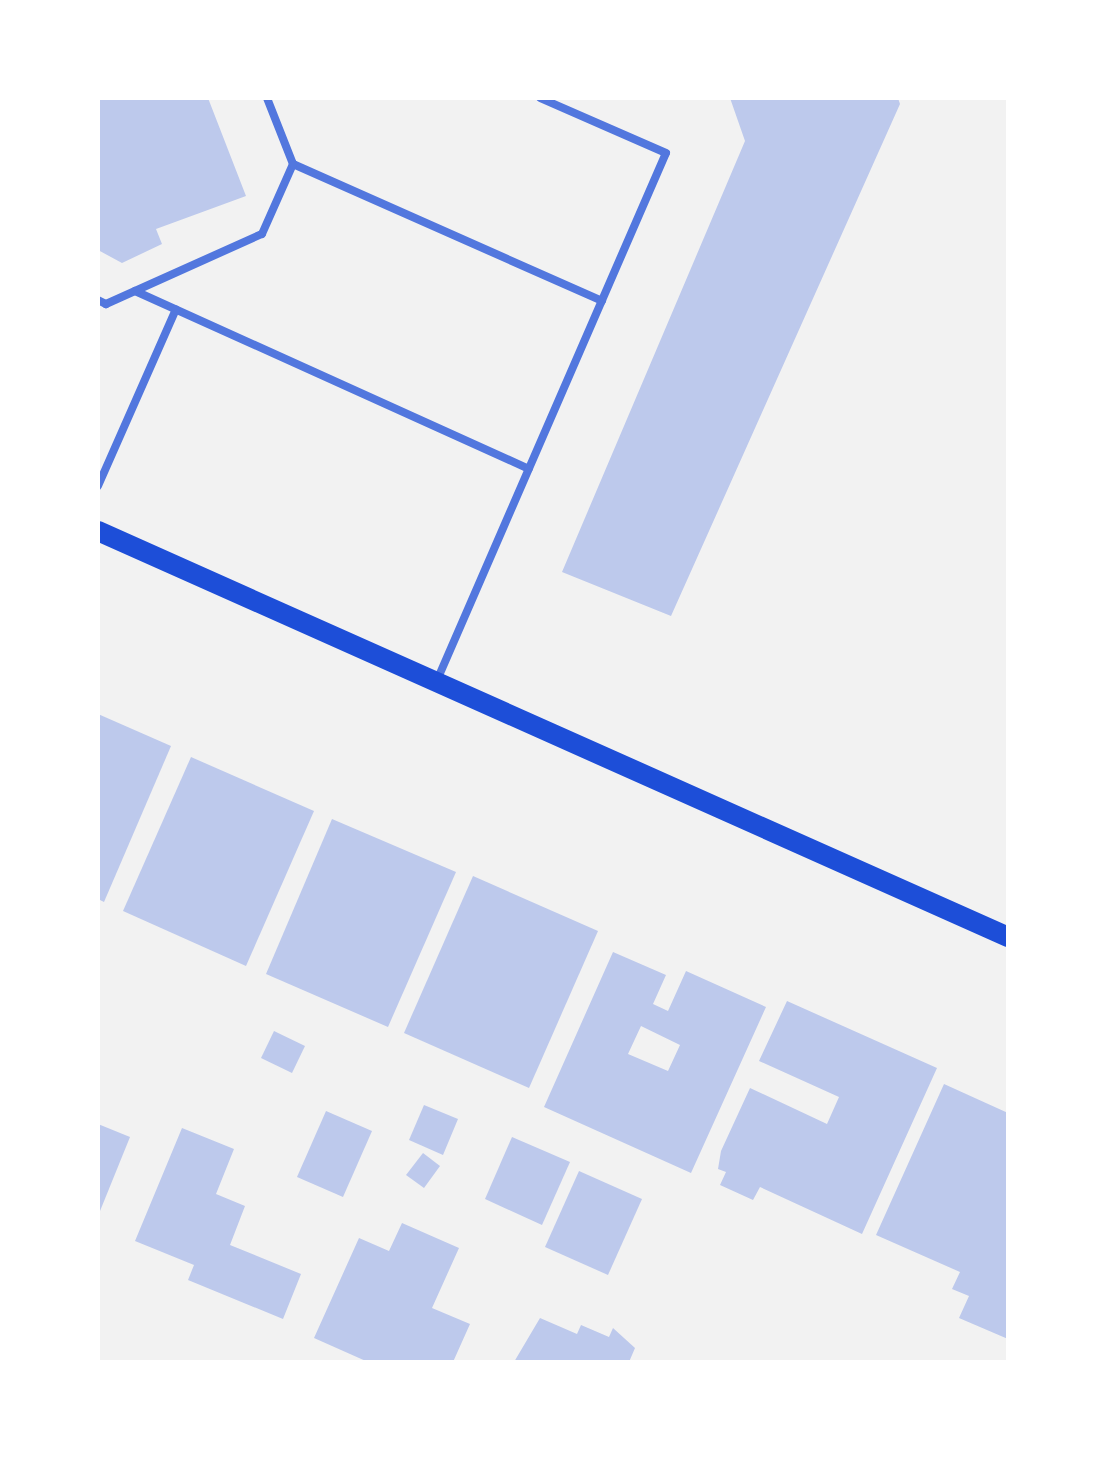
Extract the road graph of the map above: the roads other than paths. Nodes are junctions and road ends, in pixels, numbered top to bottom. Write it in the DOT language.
graph roads {
  1 [pos="267,98"];
  2 [pos="540,98"];
  3 [pos="293,164"];
  4 [pos="135,291"];
  5 [pos="98,300"];
  6 [pos="602,301"];
  7 [pos="176,310"];
  8 [pos="529,468"];
  9 [pos="98,486"];
  10 [pos="98,531"];
  11 [pos="437,682"];
  12 [pos="1008,936"];
  1 -- 3 [label="lane"];
  2 -- 6 [label="lane"];
  3 -- 4 [label="lane"];
  3 -- 6 [label="lane"];
  4 -- 5 [label="lane"];
  4 -- 7 [label="lane"];
  6 -- 8 [label="lane"];
  7 -- 8 [label="lane"];
  7 -- 9 [label="lane"];
  8 -- 11 [label="lane"];
  10 -- 11 [label="main road"];
  11 -- 12 [label="main road"];
}
